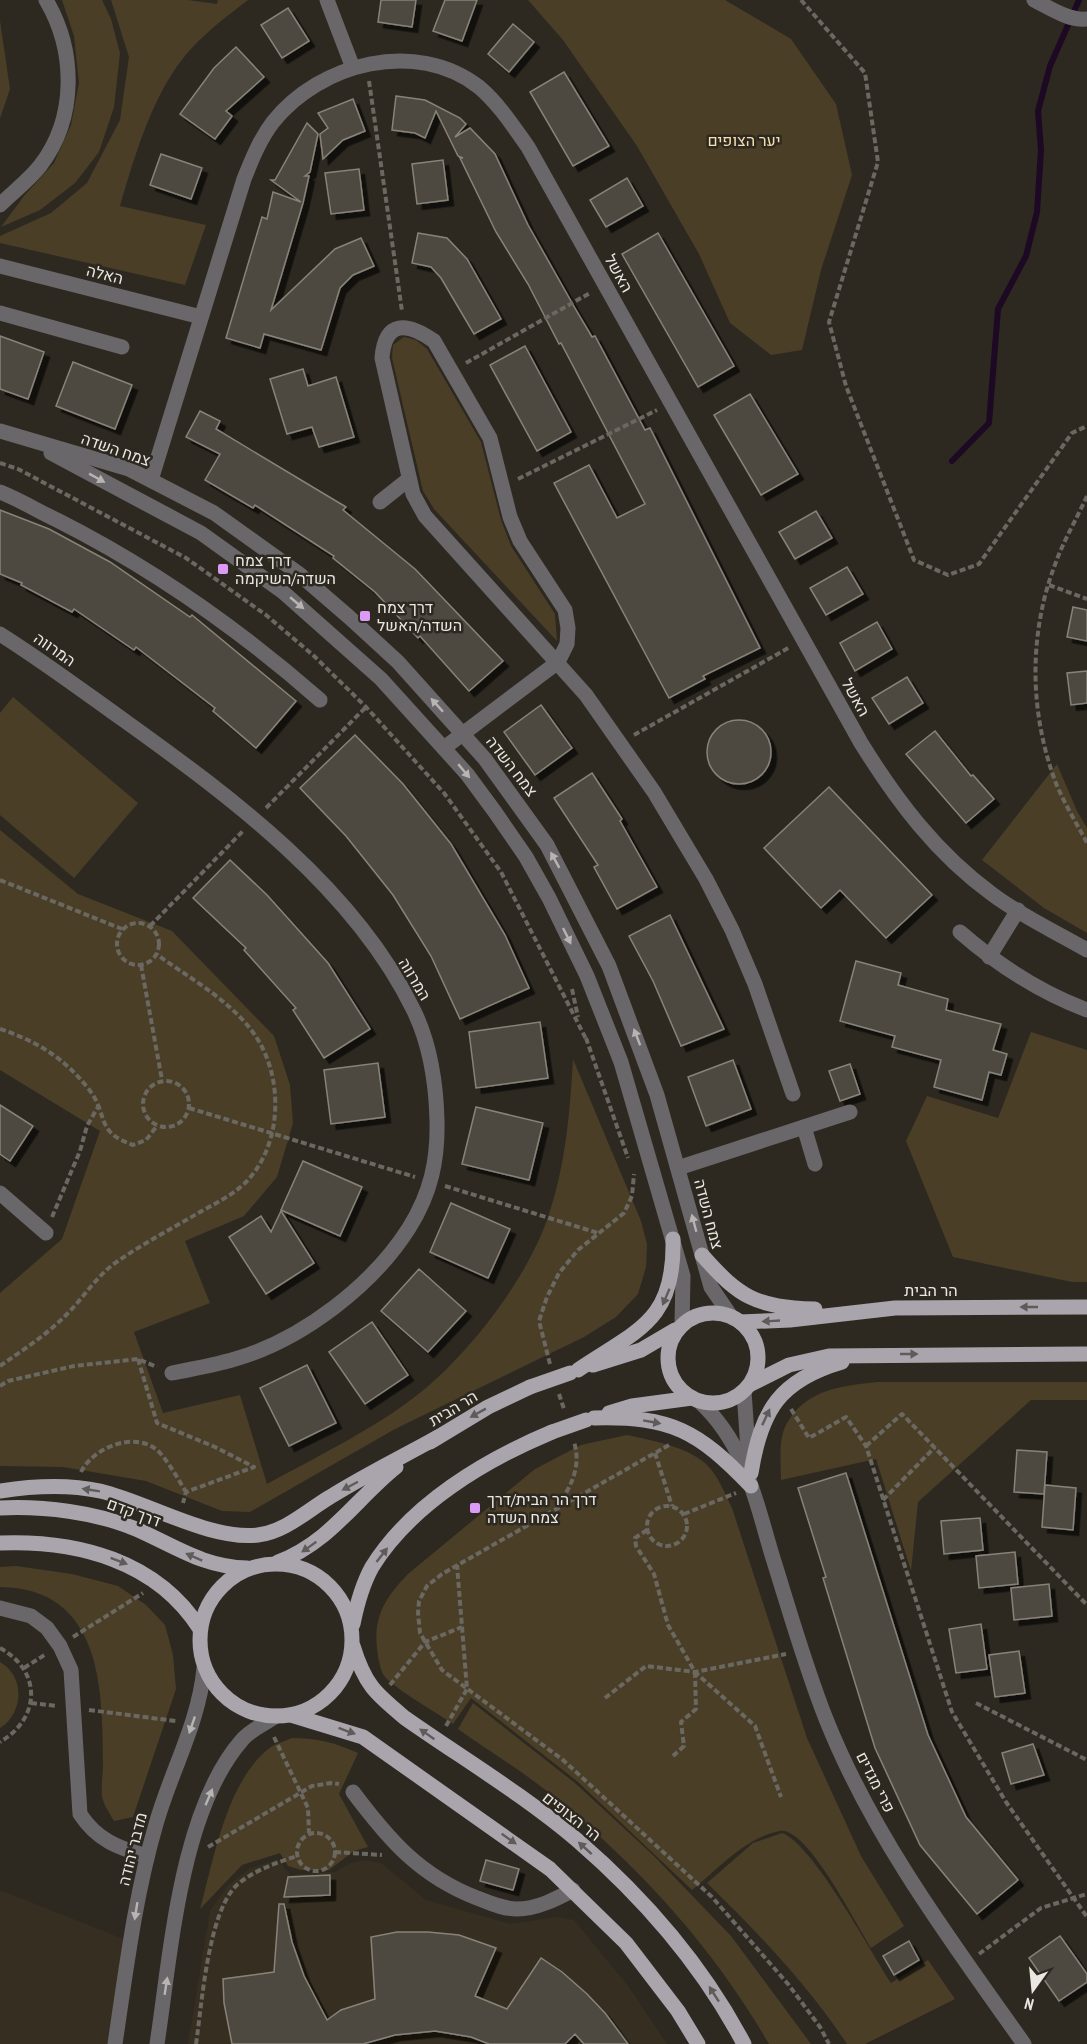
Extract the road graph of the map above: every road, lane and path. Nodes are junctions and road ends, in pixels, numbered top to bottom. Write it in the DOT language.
graph roads {
  1 [pos="46,0"];
  2 [pos="327,0"];
  3 [pos="801,0"];
  4 [pos="1035,0"];
  5 [pos="1087,19"];
  6 [pos="360,65"];
  7 [pos="0,205"];
  8 [pos="0,266"];
  9 [pos="605,285"];
  10 [pos="0,313"];
  11 [pos="201,317"];
  12 [pos="404,327"];
  13 [pos="122,347"];
  14 [pos="453,371"];
  15 [pos="671,403"];
  16 [pos="1087,426"];
  17 [pos="0,431"];
  18 [pos="27,439"];
  19 [pos="409,479"];
  20 [pos="151,480"];
  21 [pos="504,486"];
  22 [pos="0,492"];
  23 [pos="1087,496"];
  24 [pos="380,502"];
  25 [pos="1049,585"];
  26 [pos="1087,599"];
  27 [pos="0,634"];
  28 [pos="803,640"];
  29 [pos="558,662"];
  30 [pos="320,700"];
  31 [pos="462,733"];
  32 [pos="621,742"];
  33 [pos="444,748"];
  34 [pos="1087,843"];
  35 [pos="0,880"];
  36 [pos="1018,910"];
  37 [pos="122,930"];
  38 [pos="960,932"];
  39 [pos="1087,950"];
  40 [pos="156,954"];
  41 [pos="988,957"];
  42 [pos="141,965"];
  43 [pos="572,986"];
  44 [pos="1087,1010"];
  45 [pos="0,1029"];
  46 [pos="162,1080"];
  47 [pos="794,1094"];
  48 [pos="99,1105"];
  49 [pos="189,1107"];
  50 [pos="850,1112"];
  51 [pos="157,1126"];
  52 [pos="804,1127"];
  53 [pos="274,1134"];
  54 [pos="815,1164"];
  55 [pos="678,1168"];
  56 [pos="0,1193"];
  57 [pos="46,1233"];
  58 [pos="673,1239"];
  59 [pos="702,1255"];
  60 [pos="1087,1307"];
  61 [pos="851,1311"];
  62 [pos="735,1318"];
  63 [pos="680,1327"];
  64 [pos="873,1354"];
  65 [pos="1087,1354"];
  66 [pos="138,1359"];
  67 [pos="0,1366"];
  68 [pos="574,1371"];
  69 [pos="172,1373"];
  70 [pos="553,1374"];
  71 [pos="556,1384"];
  72 [pos="0,1386"];
  73 [pos="747,1387"];
  74 [pos="781,1394"];
  75 [pos="696,1400"];
  76 [pos="566,1416"];
  77 [pos="590,1419"];
  78 [pos="690,1433"];
  79 [pos="438,1437"];
  80 [pos="573,1437"];
  81 [pos="866,1446"];
  82 [pos="935,1447"];
  83 [pos="655,1453"];
  84 [pos="751,1480"];
  85 [pos="74,1487"];
  86 [pos="0,1491"];
  87 [pos="186,1492"];
  88 [pos="883,1500"];
  89 [pos="672,1506"];
  90 [pos="0,1508"];
  91 [pos="557,1508"];
  92 [pos="684,1514"];
  93 [pos="179,1518"];
  94 [pos="647,1530"];
  95 [pos="0,1543"];
  96 [pos="274,1563"];
  97 [pos="457,1565"];
  98 [pos="250,1568"];
  99 [pos="158,1583"];
  100 [pos="1087,1605"];
  101 [pos="0,1608"];
  102 [pos="352,1627"];
  103 [pos="462,1627"];
  104 [pos="200,1629"];
  105 [pos="424,1642"];
  106 [pos="60,1646"];
  107 [pos="353,1646"];
  108 [pos="0,1648"];
  109 [pos="803,1650"];
  110 [pos="24,1668"];
  111 [pos="204,1668"];
  112 [pos="695,1672"];
  113 [pos="467,1689"];
  114 [pos="381,1697"];
  115 [pos="605,1698"];
  116 [pos="31,1703"];
  117 [pos="976,1703"];
  118 [pos="74,1708"];
  119 [pos="291,1715"];
  120 [pos="271,1719"];
  121 [pos="194,1723"];
  122 [pos="438,1741"];
  123 [pos="0,1742"];
  124 [pos="672,1756"];
  125 [pos="1087,1760"];
  126 [pos="353,1792"];
  127 [pos="301,1793"];
  128 [pos="781,1797"];
  129 [pos="309,1833"];
  130 [pos="335,1852"];
  131 [pos="147,1856"];
  132 [pos="297,1856"];
  133 [pos="189,1857"];
  134 [pos="413,1861"];
  135 [pos="573,1890"];
  136 [pos="1087,1894"];
  137 [pos="1075,1899"];
  138 [pos="1087,1917"];
  139 [pos="966,1962"];
  140 [pos="116,2044"];
  141 [pos="157,2044"];
  142 [pos="196,2044"];
  143 [pos="698,2044"];
  144 [pos="744,2044"];
  145 [pos="829,2044"];
  146 [pos="1024,2044"];
  1 -- 7 [label="street"];
  2 -- 6 [label="street"];
  3 -- 16 [label="path"];
  4 -- 5 [label="street"];
  6 -- 9 [label="street, האשל"];
  6 -- 11 [label="street, האשל"];
  6 -- 12 [label="path"];
  8 -- 11 [label="street, האלה"];
  9 -- 14 [label="path"];
  9 -- 15 [label="street, האשל"];
  10 -- 13 [label="street"];
  11 -- 20 [label="street, האשל"];
  12 -- 14 [label="street"];
  12 -- 19 [label="street"];
  14 -- 21 [label="street"];
  15 -- 21 [label="path"];
  15 -- 28 [label="street, האשל"];
  17 -- 18 [label="street, צמח השדה"];
  18 -- 20 [label="street, צמח השדה"];
  18 -- 33 [label="street, צמח השדה, one-way"];
  19 -- 24 [label="street"];
  19 -- 29 [label="street"];
  31 -- 20 [label="street, צמח השדה, one-way"];
  21 -- 29 [label="street"];
  22 -- 30 [label="street"];
  23 -- 25 [label="path"];
  25 -- 26 [label="path"];
  25 -- 34 [label="path"];
  27 -- 69 [label="street, המרווה"];
  28 -- 32 [label="path"];
  28 -- 36 [label="street, האשל"];
  29 -- 31 [label="street"];
  29 -- 32 [label="street"];
  31 -- 33 [label="street"];
  55 -- 31 [label="street, צמח השדה, one-way"];
  32 -- 47 [label="street"];
  33 -- 58 [label="street, צמח השדה, one-way"];
  35 -- 37 [label="path"];
  36 -- 39 [label="street, האשל"];
  36 -- 41 [label="street"];
  37 -- 40 [label="path"];
  37 -- 42 [label="path"];
  38 -- 41 [label="street"];
  40 -- 42 [label="path"];
  40 -- 53 [label="path"];
  41 -- 44 [label="street"];
  42 -- 46 [label="path"];
  43 -- 70 [label="path"];
  45 -- 48 [label="path"];
  46 -- 49 [label="path"];
  46 -- 51 [label="path"];
  48 -- 51 [label="path"];
  48 -- 57 [label="path"];
  49 -- 51 [label="path"];
  49 -- 53 [label="path"];
  50 -- 52 [label="street"];
  52 -- 54 [label="street"];
  52 -- 55 [label="street"];
  53 -- 67 [label="path"];
  59 -- 55 [label="street, צמח השדה, one-way"];
  56 -- 57 [label="street"];
  58 -- 63 [label="street, צמח השדה"];
  58 -- 68 [label="main road, one-way"];
  59 -- 61 [label="main road"];
  59 -- 62 [label="street, צמח השדה"];
  60 -- 61 [label="main road, הר הבית, one-way"];
  61 -- 62 [label="main road, הר הבית, one-way"];
  62 -- 63 [label="main road"];
  62 -- 73 [label="main road"];
  63 -- 68 [label="main road, הר הבית"];
  63 -- 75 [label="main road"];
  64 -- 65 [label="main road, one-way"];
  64 -- 73 [label="main road"];
  64 -- 74 [label="main road"];
  66 -- 69 [label="path"];
  66 -- 72 [label="path"];
  66 -- 87 [label="path"];
  68 -- 79 [label="main road, הר הבית, one-way, bridge"];
  71 -- 76 [label="path"];
  73 -- 75 [label="main road"];
  73 -- 84 [label="street, פרי מגדים"];
  74 -- 81 [label="path"];
  84 -- 74 [label="main road, one-way"];
  75 -- 77 [label="main road"];
  75 -- 84 [label="street, פרי מגדים"];
  77 -- 78 [label="main road, one-way"];
  102 -- 77 [label="main road, one-way, bridge"];
  78 -- 83 [label="path"];
  78 -- 84 [label="main road"];
  79 -- 93 [label="main road, one-way"];
  79 -- 96 [label="main road, הר הבית, one-way"];
  80 -- 91 [label="path"];
  81 -- 82 [label="path"];
  81 -- 88 [label="path"];
  82 -- 88 [label="path"];
  82 -- 100 [label="path"];
  83 -- 89 [label="path"];
  83 -- 91 [label="path"];
  84 -- 92 [label="path"];
  84 -- 109 [label="street, פרי מגדים"];
  85 -- 86 [label="main road"];
  85 -- 87 [label="path"];
  93 -- 85 [label="main road, one-way"];
  87 -- 93 [label="path"];
  88 -- 137 [label="path"];
  89 -- 92 [label="path"];
  89 -- 94 [label="path"];
  98 -- 90 [label="main road, דרך קדם, one-way"];
  91 -- 97 [label="path"];
  92 -- 94 [label="path"];
  94 -- 112 [label="path"];
  95 -- 99 [label="main road, one-way"];
  96 -- 98 [label="main road"];
  96 -- 102 [label="main road"];
  97 -- 103 [label="path"];
  97 -- 105 [label="path"];
  98 -- 104 [label="main road"];
  99 -- 104 [label="main road"];
  99 -- 106 [label="path"];
  101 -- 106 [label="street"];
  102 -- 107 [label="main road"];
  103 -- 105 [label="path"];
  103 -- 113 [label="path"];
  104 -- 111 [label="main road"];
  105 -- 113 [label="path"];
  105 -- 114 [label="path"];
  106 -- 110 [label="path"];
  106 -- 118 [label="street"];
  107 -- 114 [label="main road, הר הצופים"];
  107 -- 119 [label="main road"];
  108 -- 110 [label="path"];
  109 -- 112 [label="path"];
  109 -- 139 [label="street, פרי מגדים"];
  110 -- 116 [label="path"];
  111 -- 120 [label="main road"];
  111 -- 121 [label="street, מדבר יהודה"];
  112 -- 115 [label="path"];
  112 -- 124 [label="path"];
  112 -- 128 [label="path"];
  113 -- 122 [label="path"];
  113 -- 145 [label="path"];
  122 -- 114 [label="main road, הר הצופים, one-way"];
  116 -- 118 [label="path"];
  116 -- 123 [label="path"];
  117 -- 125 [label="path"];
  118 -- 121 [label="path"];
  118 -- 131 [label="street"];
  119 -- 120 [label="main road"];
  119 -- 135 [label="main road, one-way"];
  120 -- 127 [label="path"];
  133 -- 120 [label="street, one-way"];
  121 -- 131 [label="street, מדבר יהודה, one-way"];
  144 -- 122 [label="main road, הר הצופים, one-way"];
  126 -- 127 [label="path"];
  126 -- 134 [label="street"];
  127 -- 129 [label="path"];
  127 -- 133 [label="path"];
  129 -- 130 [label="path"];
  129 -- 132 [label="path"];
  130 -- 132 [label="path"];
  130 -- 134 [label="path"];
  131 -- 140 [label="street, מדבר יהודה, one-way"];
  132 -- 142 [label="path"];
  141 -- 133 [label="street, one-way"];
  134 -- 135 [label="street"];
  135 -- 143 [label="main road"];
  136 -- 137 [label="path"];
  137 -- 138 [label="path"];
  137 -- 139 [label="path"];
  139 -- 146 [label="street, פרי מגדים"];
}
